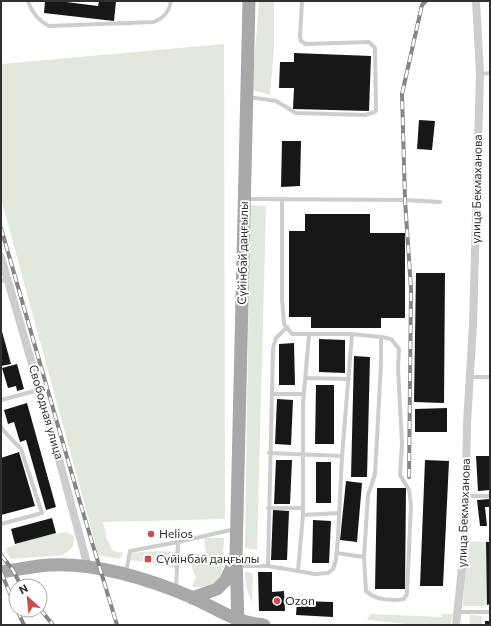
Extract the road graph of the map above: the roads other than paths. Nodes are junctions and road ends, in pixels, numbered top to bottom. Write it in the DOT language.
graph roads {
  1 [pos="28,1"];
  2 [pos="172,1"];
  3 [pos="249,1"];
  4 [pos="302,1"];
  5 [pos="476,1"];
  6 [pos="490,73"];
  7 [pos="480,74"];
  8 [pos="247,96"];
  9 [pos="245,198"];
  10 [pos="282,199"];
  11 [pos="440,202"];
  12 [pos="1,257"];
  13 [pos="4,280"];
  14 [pos="287,328"];
  15 [pos="352,334"];
  16 [pos="309,335"];
  17 [pos="381,337"];
  18 [pos="470,377"];
  19 [pos="490,377"];
  20 [pos="305,378"];
  21 [pos="349,379"];
  22 [pos="40,390"];
  23 [pos="272,394"];
  24 [pos="304,394"];
  25 [pos="1,400"];
  26 [pos="1,426"];
  27 [pos="269,453"];
  28 [pos="303,454"];
  29 [pos="342,456"];
  30 [pos="466,496"];
  31 [pos="490,496"];
  32 [pos="268,508"];
  33 [pos="302,508"];
  34 [pos="339,513"];
  35 [pos="302,515"];
  36 [pos="1,524"];
  37 [pos="237,529"];
  38 [pos="178,542"];
  39 [pos="336,553"];
  40 [pos="364,557"];
  41 [pos="236,561"];
  42 [pos="268,566"];
  43 [pos="88,567"];
  44 [pos="298,571"];
  45 [pos="1,572"];
  46 [pos="126,575"];
  47 [pos="176,591"];
  48 [pos="192,598"];
  49 [pos="458,612"];
  50 [pos="490,612"];
  51 [pos="238,623"];
  52 [pos="264,625"];
  53 [pos="456,625"];
  1 -- 2 [label="lane"];
  3 -- 8 [label="main road, Сүйінбай даңғылы"];
  4 -- 8 [label="lane"];
  5 -- 7 [label="street, улица Бекмаханова"];
  6 -- 7 [label="lane"];
  7 -- 18 [label="street, улица Бекмаханова"];
  8 -- 9 [label="main road, Сүйінбай даңғылы"];
  9 -- 10 [label="lane"];
  9 -- 37 [label="main road, Сүйінбай даңғылы"];
  10 -- 11 [label="lane"];
  10 -- 14 [label="lane"];
  12 -- 13 [label="street, Свободная улица"];
  13 -- 22 [label="street, Свободная улица"];
  14 -- 16 [label="lane"];
  14 -- 23 [label="lane"];
  15 -- 16 [label="lane"];
  15 -- 17 [label="lane"];
  15 -- 21 [label="lane"];
  16 -- 20 [label="lane"];
  17 -- 40 [label="lane"];
  17 -- 40 [label="lane"];
  18 -- 19 [label="lane"];
  18 -- 30 [label="street, улица Бекмаханова"];
  20 -- 21 [label="lane"];
  20 -- 24 [label="lane"];
  21 -- 29 [label="lane"];
  22 -- 25 [label="lane"];
  22 -- 43 [label="street, Свободная улица"];
  23 -- 24 [label="lane"];
  23 -- 27 [label="lane"];
  24 -- 28 [label="lane"];
  26 -- 36 [label="lane"];
  27 -- 28 [label="lane"];
  27 -- 32 [label="lane"];
  28 -- 29 [label="lane"];
  28 -- 33 [label="lane"];
  29 -- 34 [label="lane"];
  30 -- 31 [label="lane"];
  30 -- 49 [label="street, улица Бекмаханова"];
  32 -- 33 [label="lane"];
  32 -- 42 [label="lane"];
  33 -- 35 [label="lane"];
  34 -- 35 [label="lane"];
  34 -- 39 [label="lane"];
  35 -- 44 [label="lane"];
  37 -- 38 [label="lane"];
  37 -- 41 [label="main road, Сүйінбай даңғылы"];
  38 -- 46 [label="lane"];
  38 -- 47 [label="lane"];
  39 -- 40 [label="lane"];
  39 -- 44 [label="lane"];
  41 -- 42 [label="lane"];
  41 -- 48 [label="main road"];
  41 -- 51 [label="main road, Сүйінбай даңғылы"];
  42 -- 44 [label="lane"];
  43 -- 45 [label="main road"];
  43 -- 46 [label="main road"];
  46 -- 47 [label="main road"];
  47 -- 48 [label="main road"];
  48 -- 51 [label="main road"];
  49 -- 50 [label="lane"];
  49 -- 53 [label="street, улица Бекмаханова"];
  51 -- 52 [label="main road"];
}
